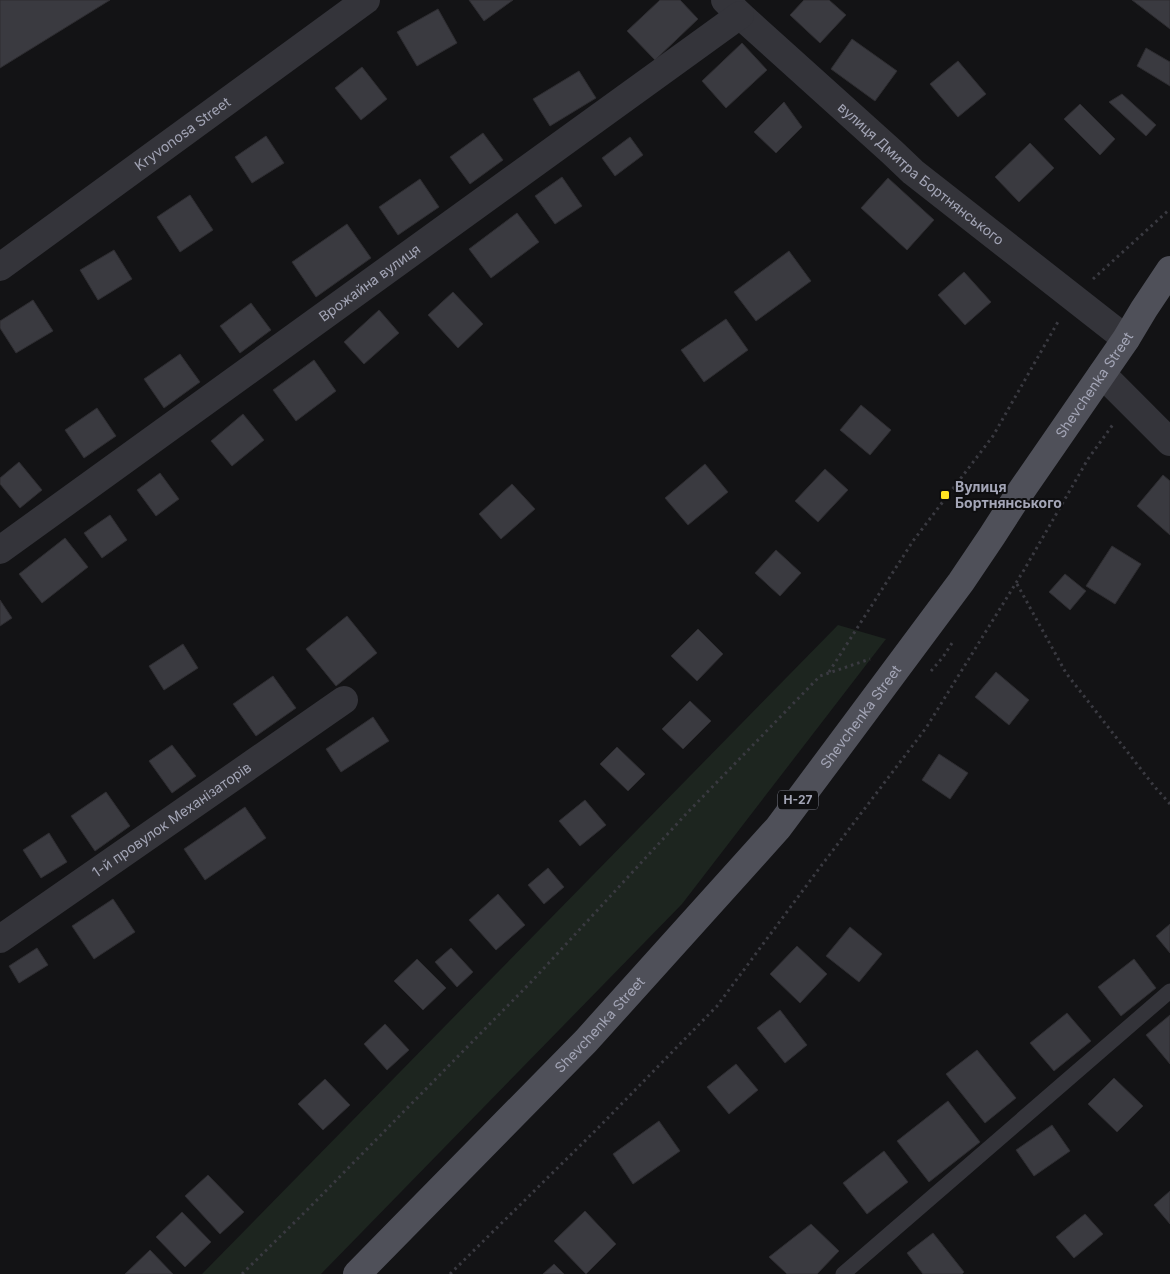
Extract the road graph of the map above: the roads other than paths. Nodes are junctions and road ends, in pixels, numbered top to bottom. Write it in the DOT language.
graph roads {
  1 [pos="366,0"];
  2 [pos="732,8"];
  3 [pos="0,267"];
  4 [pos="1170,270"];
  5 [pos="1126,340"];
  6 [pos="1102,374"];
  7 [pos="1170,442"];
  8 [pos="0,550"];
  9 [pos="344,700"];
  10 [pos="0,939"];
  11 [pos="1170,991"];
  12 [pos="357,1274"];
  13 [pos="842,1274"];
  1 -- 3 [label="street, Kryvonosa Street"];
  2 -- 5 [label="street, вулиця Дмитра Бортнянського"];
  2 -- 8 [label="street, Врожайна вулиця"];
  4 -- 5 [label="main road, Shevchenka Street / Н-27"];
  5 -- 6 [label="main road, Shevchenka Street / Н-27"];
  6 -- 7 [label="street"];
  6 -- 12 [label="main road, Shevchenka Street / Н-27"];
  9 -- 10 [label="street, 1-й провулок Механізаторів"];
  11 -- 13 [label="lane"];
}
